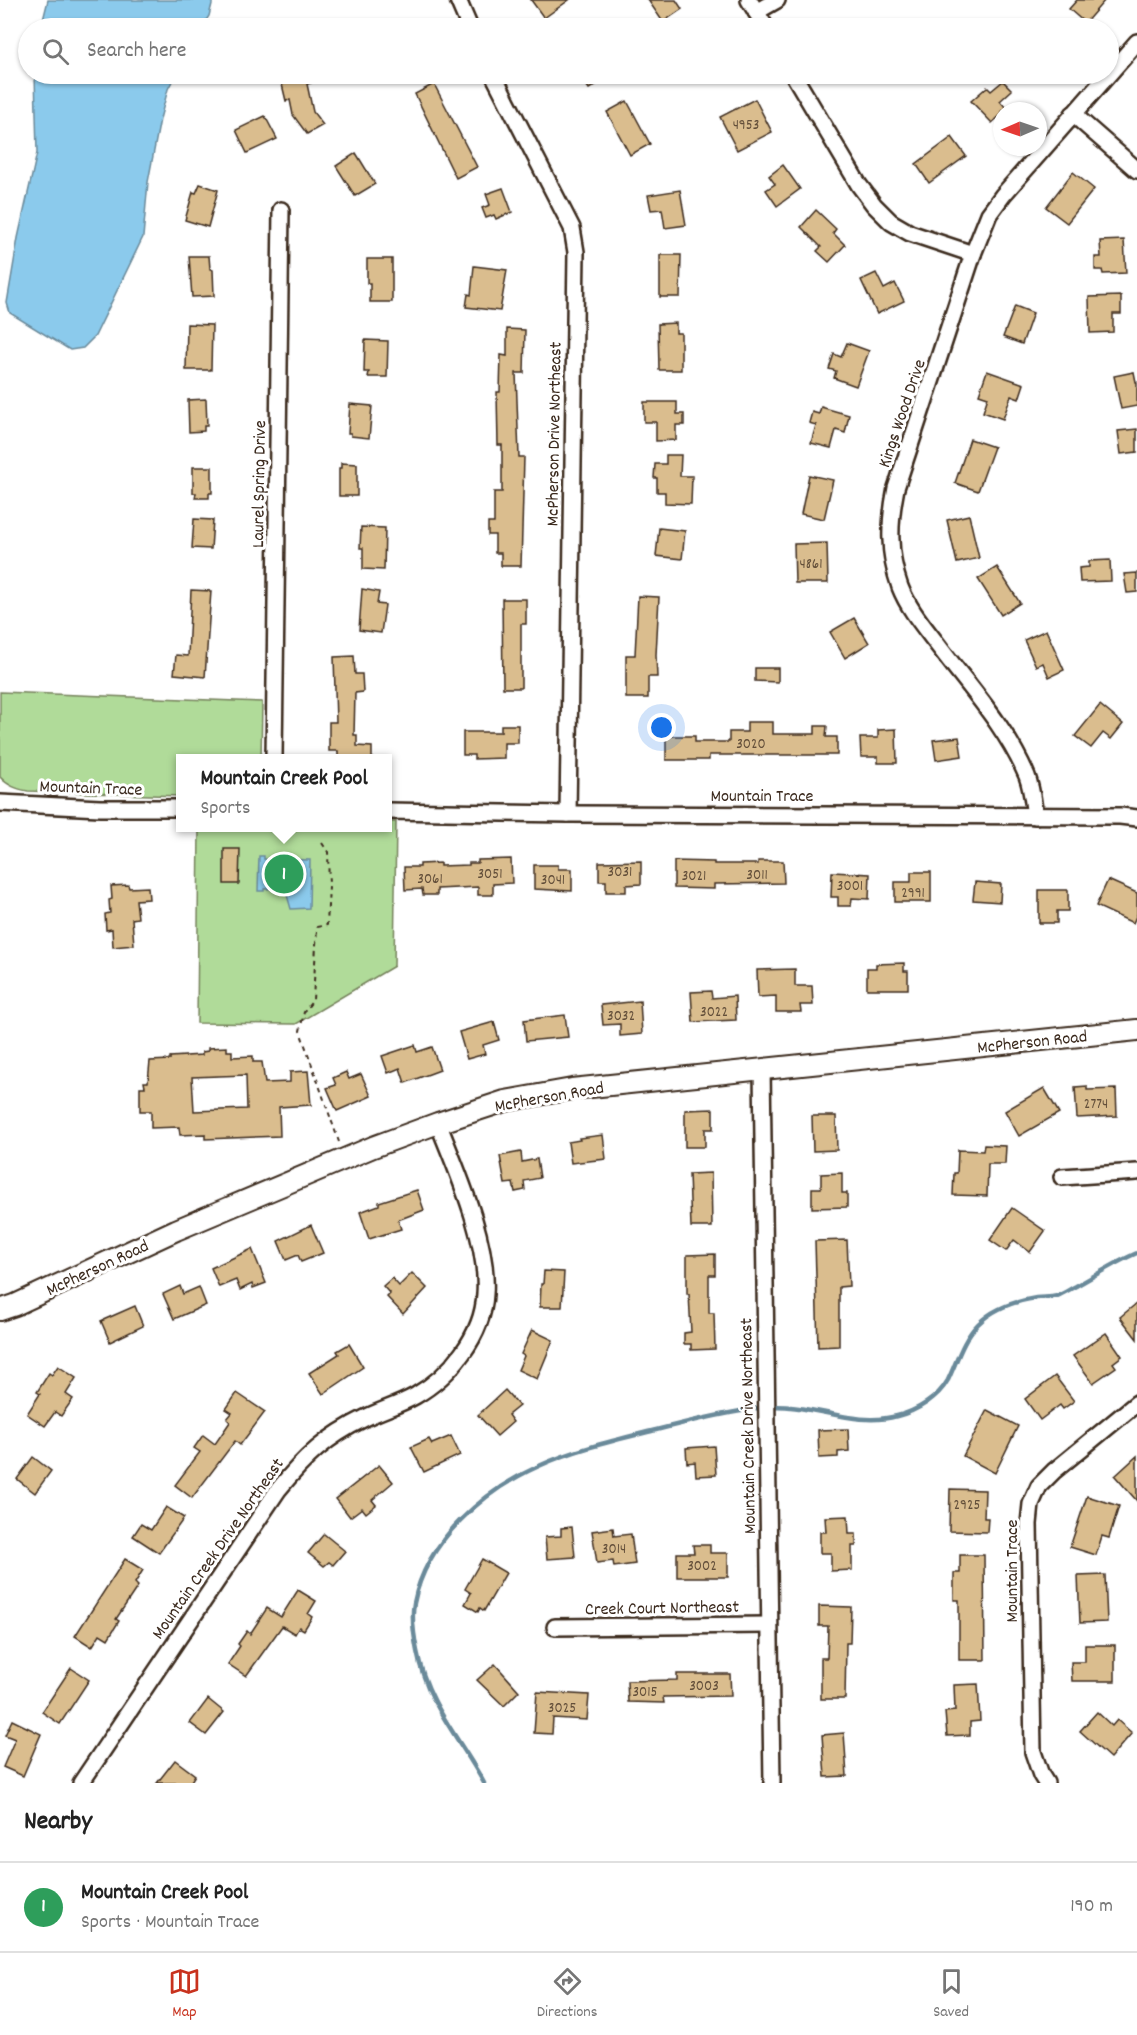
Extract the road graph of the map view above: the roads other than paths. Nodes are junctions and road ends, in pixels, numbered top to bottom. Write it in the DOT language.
graph roads {
  1 [pos="458,0"];
  2 [pos="777,0"];
  3 [pos="752,6"];
  4 [pos="466,18"];
  5 [pos="1137,42"];
  6 [pos="1119,62"];
  7 [pos="498,84"];
  8 [pos="798,84"];
  9 [pos="1100,84"];
  10 [pos="1073,114"];
  11 [pos="1137,170"];
  12 [pos="281,210"];
  13 [pos="973,254"];
  14 [pos="274,754"];
  15 [pos="0,803"];
  16 [pos="176,808"];
  17 [pos="392,811"];
  18 [pos="568,814"];
  19 [pos="1035,816"];
  20 [pos="1137,818"];
  21 [pos="1137,1030"];
  22 [pos="762,1069"];
  23 [pos="438,1123"];
  24 [pos="1137,1172"];
  25 [pos="1062,1177"];
  26 [pos="0,1310"];
  27 [pos="1137,1403"];
  28 [pos="769,1625"];
  29 [pos="555,1627"];
  30 [pos="81,1783"];
  31 [pos="772,1783"];
  32 [pos="1046,1783"];
  1 -- 4 [label="street"];
  2 -- 3 [label="street"];
  5 -- 6 [label="street, Kings Wood Drive"];
  7 -- 18 [label="street, McPherson Drive Northeast"];
  8 -- 13 [label="street"];
  9 -- 10 [label="street, Kings Wood Drive"];
  10 -- 11 [label="street"];
  10 -- 13 [label="street, Kings Wood Drive"];
  12 -- 14 [label="street, Laurel Spring Drive"];
  13 -- 19 [label="street, Kings Wood Drive"];
  15 -- 16 [label="street, Mountain Trace"];
  17 -- 18 [label="street, Mountain Trace"];
  18 -- 19 [label="street, Mountain Trace"];
  19 -- 20 [label="street, Mountain Trace"];
  21 -- 22 [label="street, McPherson Road"];
  22 -- 23 [label="street, McPherson Road"];
  22 -- 28 [label="street, Mountain Creek Drive Northeast"];
  23 -- 26 [label="street, McPherson Road"];
  23 -- 30 [label="street, Mountain Creek Drive Northeast"];
  24 -- 25 [label="street"];
  27 -- 32 [label="street, Mountain Trace"];
  28 -- 29 [label="street, Creek Court Northeast"];
  28 -- 31 [label="street, Mountain Creek Drive Northeast"];
}
